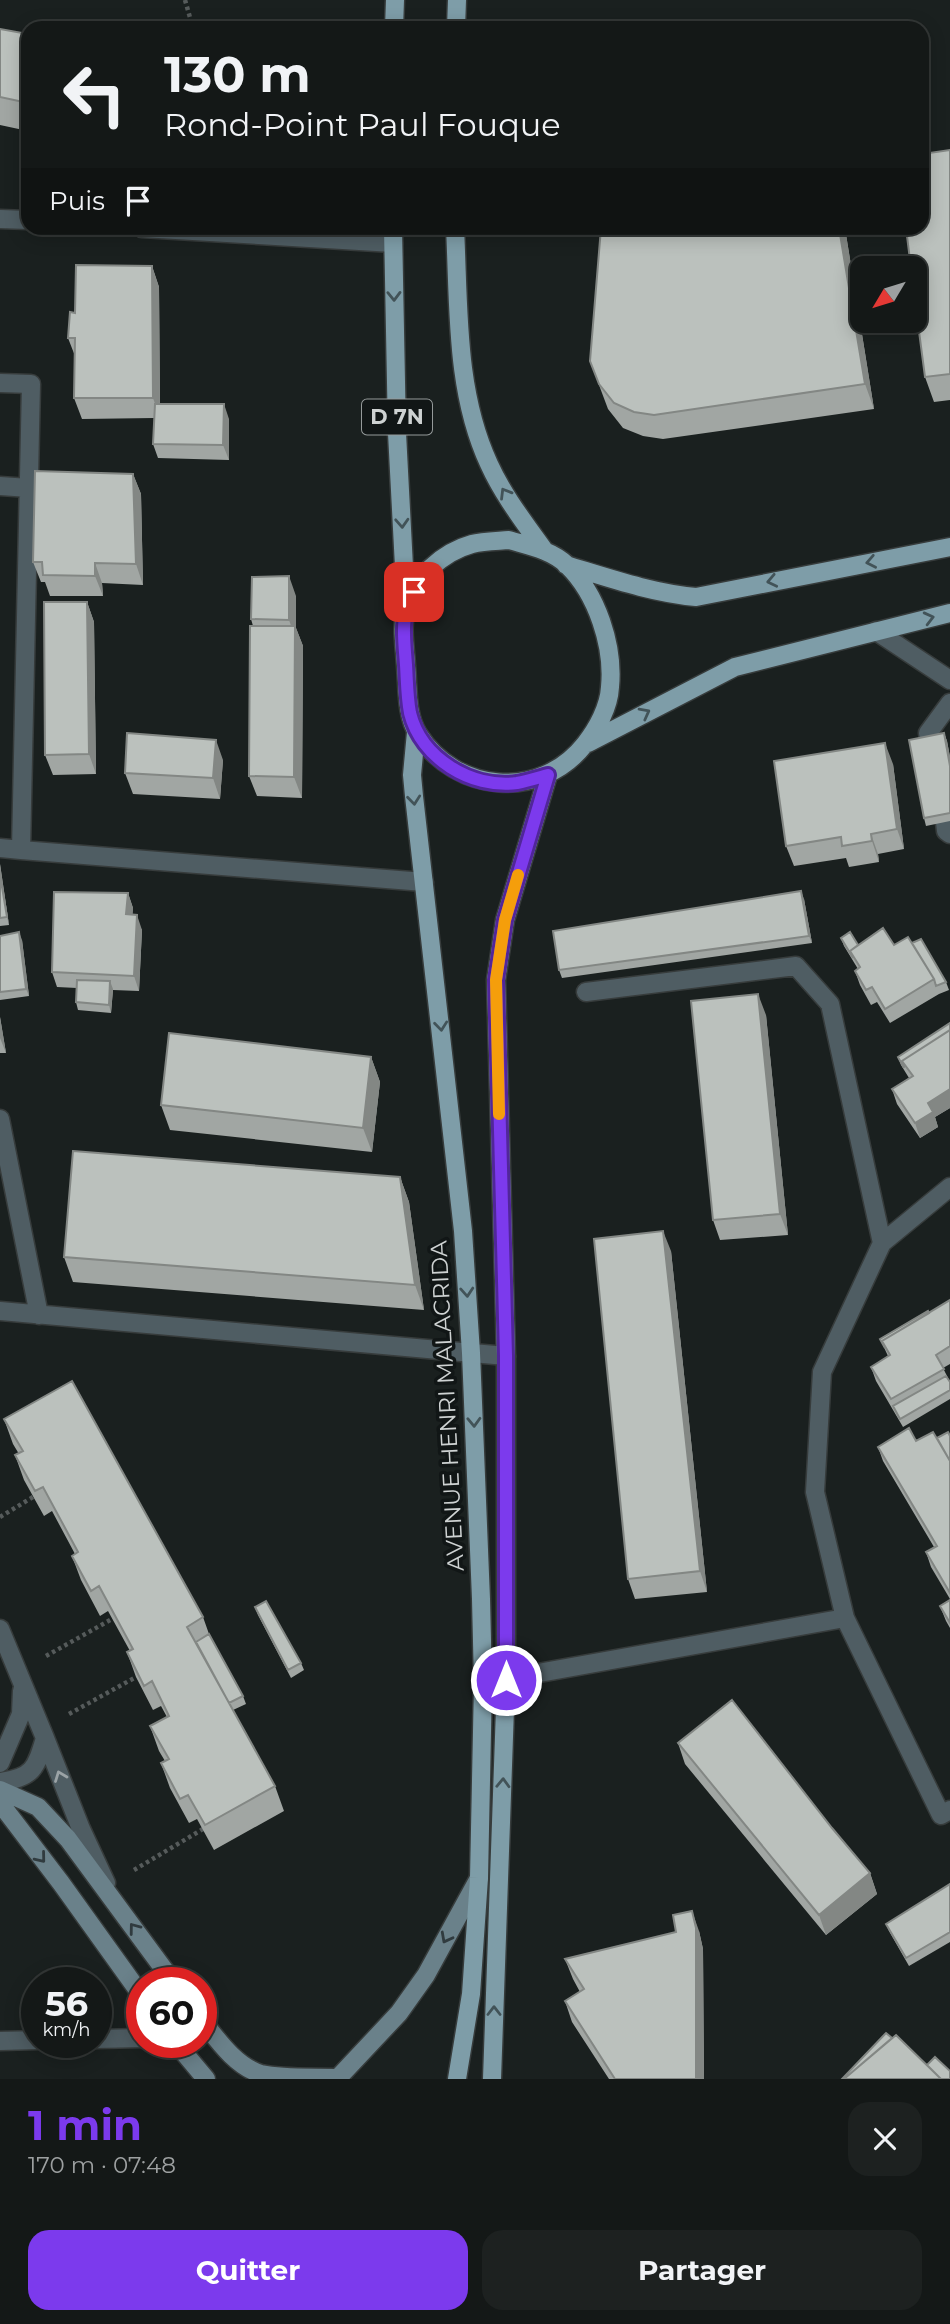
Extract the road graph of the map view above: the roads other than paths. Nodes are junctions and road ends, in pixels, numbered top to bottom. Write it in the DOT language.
graph roads {
  1 [pos="395,0"];
  2 [pos="457,0"];
  3 [pos="394,21"];
  4 [pos="456,21"];
  5 [pos="0,219"];
  6 [pos="21,220"];
  7 [pos="393,235"];
  8 [pos="455,235"];
  9 [pos="0,383"];
  10 [pos="0,486"];
  11 [pos="29,488"];
  12 [pos="950,547"];
  13 [pos="544,550"];
  14 [pos="566,565"];
  15 [pos="406,606"];
  16 [pos="950,613"];
  17 [pos="876,631"];
  18 [pos="950,680"];
  19 [pos="950,703"];
  20 [pos="416,732"];
  21 [pos="930,744"];
  22 [pos="584,745"];
  23 [pos="548,775"];
  24 [pos="0,848"];
  25 [pos="21,850"];
  26 [pos="424,882"];
  27 [pos="586,992"];
  28 [pos="0,1119"];
  29 [pos="950,1186"];
  30 [pos="881,1243"];
  31 [pos="0,1311"];
  32 [pos="39,1315"];
  33 [pos="471,1353"];
  34 [pos="506,1356"];
  35 [pos="845,1618"];
  36 [pos="0,1629"];
  37 [pos="506,1680"];
  38 [pos="483,1683"];
  39 [pos="23,1684"];
  40 [pos="45,1738"];
  41 [pos="0,1763"];
  42 [pos="0,1782"];
  43 [pos="0,1790"];
  44 [pos="0,1803"];
  45 [pos="950,1810"];
  46 [pos="479,1878"];
  47 [pos="117,1906"];
  48 [pos="162,1967"];
  49 [pos="126,1974"];
  50 [pos="0,2040"];
  51 [pos="21,2040"];
  52 [pos="217,2041"];
  53 [pos="189,2058"];
  54 [pos="206,2079"];
  55 [pos="339,2079"];
  56 [pos="457,2079"];
  57 [pos="492,2079"];
  1 -- 3 [label="main road"];
  2 -- 4 [label="main road"];
  5 -- 6 [label="street"];
  7 -- 15 [label="main road, D 7N, one-way"];
  13 -- 8 [label="main road, one-way"];
  9 -- 11 [label="street"];
  10 -- 11 [label="street"];
  11 -- 25 [label="street"];
  12 -- 14 [label="main road, one-way"];
  13 -- 14 [label="main road"];
  13 -- 15 [label="main road"];
  14 -- 22 [label="main road"];
  15 -- 20 [label="main road"];
  17 -- 16 [label="main road, one-way"];
  17 -- 18 [label="street"];
  22 -- 17 [label="main road, one-way"];
  19 -- 21 [label="street"];
  20 -- 23 [label="main road"];
  20 -- 26 [label="main road, AVENUE HENRI MALACRIDA, one-way"];
  22 -- 23 [label="main road"];
  23 -- 34 [label="main road"];
  24 -- 25 [label="street"];
  25 -- 26 [label="street"];
  26 -- 33 [label="main road, AVENUE HENRI MALACRIDA, one-way"];
  27 -- 30 [label="street"];
  28 -- 32 [label="street"];
  29 -- 30 [label="street"];
  30 -- 35 [label="street"];
  31 -- 32 [label="street"];
  32 -- 33 [label="street"];
  33 -- 34 [label="street"];
  33 -- 38 [label="main road, AVENUE HENRI MALACRIDA, one-way"];
  34 -- 37 [label="main road"];
  35 -- 37 [label="street"];
  35 -- 45 [label="street"];
  36 -- 39 [label="street"];
  37 -- 38 [label="street"];
  57 -- 37 [label="main road, one-way"];
  38 -- 46 [label="main road, AVENUE HENRI MALACRIDA"];
  39 -- 40 [label="street"];
  39 -- 41 [label="street"];
  40 -- 42 [label="street"];
  47 -- 40 [label="street, one-way"];
  43 -- 47 [label="street"];
  44 -- 49 [label="street, one-way"];
  46 -- 55 [label="street, one-way"];
  46 -- 56 [label="main road, AVENUE HENRI MALACRIDA"];
  48 -- 47 [label="street, one-way"];
  50 -- 51 [label="street"];
  52 -- 55 [label="street"];
  53 -- 54 [label="street"];
}
